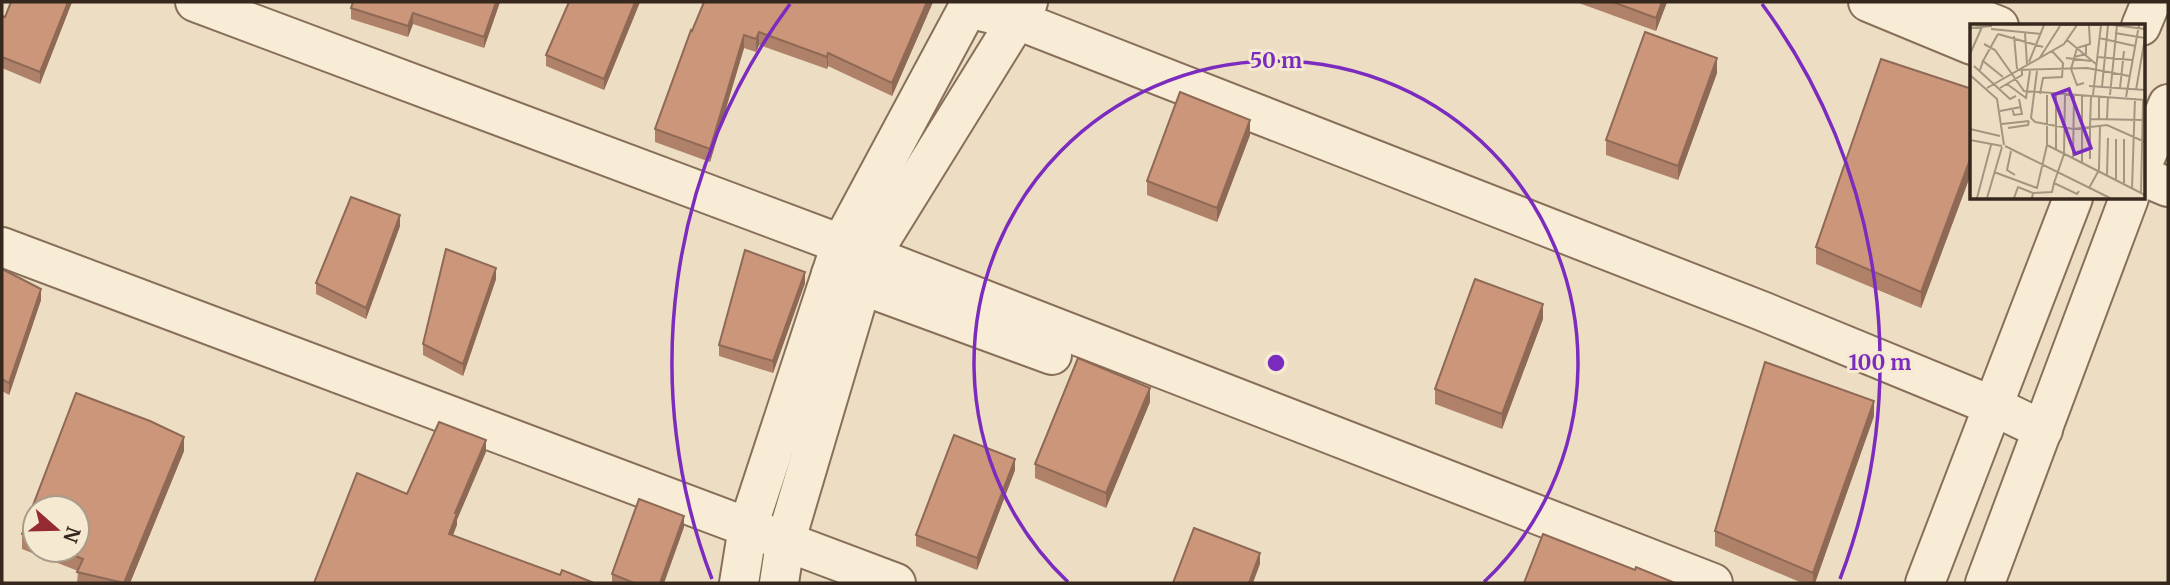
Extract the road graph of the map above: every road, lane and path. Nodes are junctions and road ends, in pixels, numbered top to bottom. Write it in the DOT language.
graph roads {
  1 [pos="195,2"];
  2 [pos="1868,2"];
  3 [pos="1938,2"];
  4 [pos="2151,2"];
  5 [pos="970,5"];
  6 [pos="1029,8"];
  7 [pos="1994,24"];
  8 [pos="2142,24"];
  9 [pos="1970,44"];
  10 [pos="2168,104"];
  11 [pos="2146,156"];
  12 [pos="2146,178"];
  13 [pos="2168,187"];
  14 [pos="2072,200"];
  15 [pos="2128,200"];
  16 [pos="2,247"];
  17 [pos="851,265"];
  18 [pos="1997,396"];
  19 [pos="2048,417"];
  20 [pos="743,557"];
  21 [pos="786,571"];
  22 [pos="896,583"];
  23 [pos="1664,583"];
  24 [pos="1713,583"];
  25 [pos="1924,583"];
  26 [pos="1985,583"];
  1 -- 17 [label="street"];
  2 -- 9 [label="street"];
  3 -- 7 [label="street"];
  4 -- 8 [label="street"];
  5 -- 6 [label="street"];
  5 -- 17 [label="street"];
  6 -- 17 [label="street"];
  6 -- 18 [label="street"];
  10 -- 11 [label="street"];
  12 -- 13 [label="street"];
  14 -- 18 [label="street"];
  15 -- 19 [label="street"];
  16 -- 20 [label="street"];
  17 -- 20 [label="street"];
  17 -- 21 [label="street"];
  17 -- 23 [label="street"];
  17 -- 24 [label="street"];
  18 -- 19 [label="street"];
  18 -- 25 [label="street"];
  19 -- 26 [label="street"];
  20 -- 21 [label="street"];
  21 -- 22 [label="street"];
}
